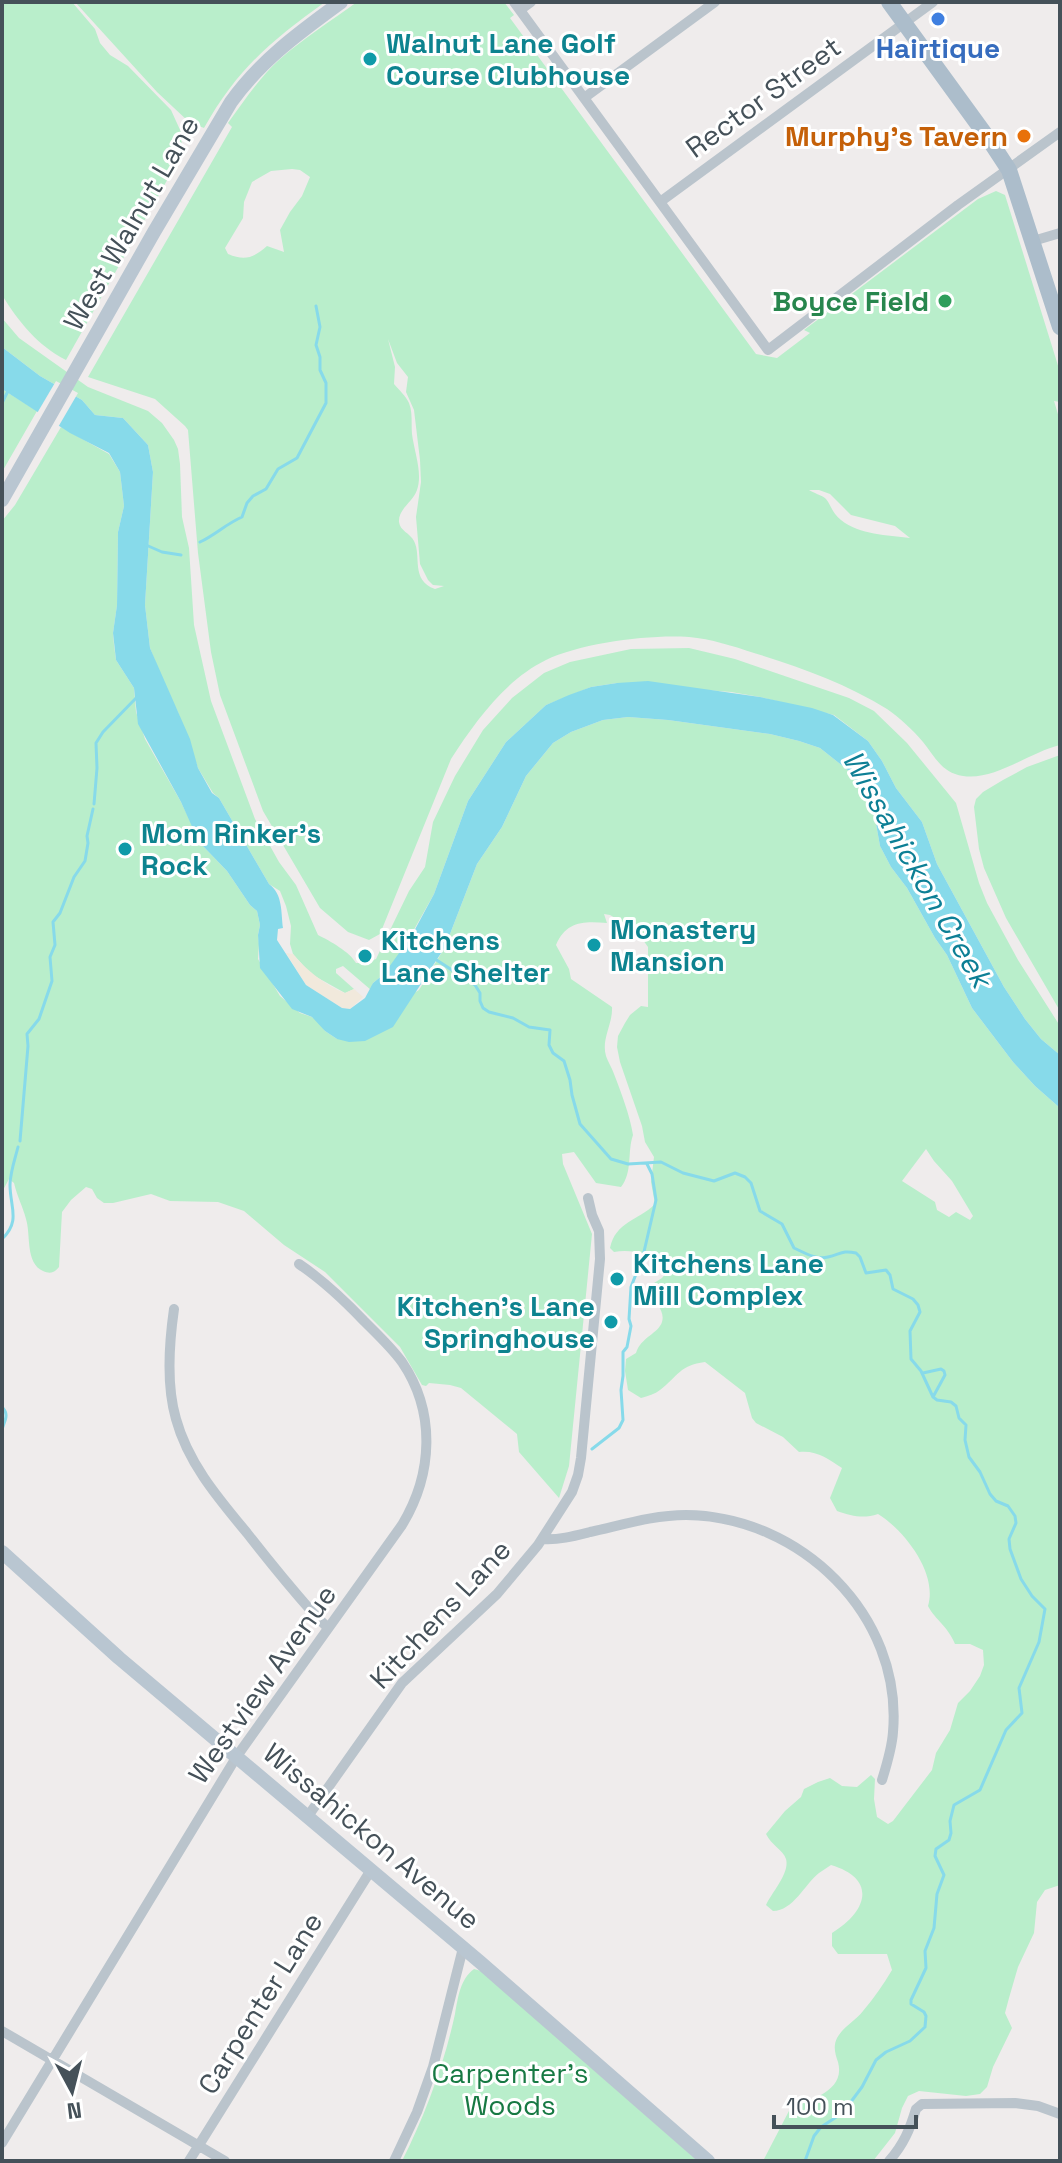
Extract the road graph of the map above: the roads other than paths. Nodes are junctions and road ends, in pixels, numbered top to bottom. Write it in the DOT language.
graph roads {
  1 [pos="341,2"];
  2 [pos="531,2"];
  3 [pos="715,2"];
  4 [pos="889,2"];
  5 [pos="933,2"];
  6 [pos="517,6"];
  7 [pos="904,23"];
  8 [pos="584,98"];
  9 [pos="1060,132"];
  10 [pos="1009,170"];
  11 [pos="660,202"];
  12 [pos="1060,233"];
  13 [pos="1033,241"];
  14 [pos="1060,327"];
  15 [pos="2,499"];
  16 [pos="588,1198"];
  17 [pos="299,1264"];
  18 [pos="174,1309"];
  19 [pos="543,1539"];
  20 [pos="2,1552"];
  21 [pos="328,1628"];
  22 [pos="237,1756"];
  23 [pos="882,1780"];
  24 [pos="308,1816"];
  25 [pos="371,1870"];
  26 [pos="463,1948"];
  27 [pos="2,2031"];
  28 [pos="52,2060"];
  29 [pos="1060,2114"];
  30 [pos="2,2143"];
  31 [pos="199,2145"];
  32 [pos="189,2161"];
  33 [pos="225,2161"];
  34 [pos="394,2161"];
  35 [pos="708,2161"];
  36 [pos="889,2161"];
  1 -- 15 [label="street, West Walnut Lane"];
  2 -- 6 [label="street"];
  3 -- 8 [label="street"];
  4 -- 7 [label="main road"];
  5 -- 7 [label="street, Rector Street"];
  6 -- 8 [label="street"];
  7 -- 10 [label="main road"];
  7 -- 11 [label="street, Rector Street"];
  8 -- 11 [label="street"];
  9 -- 10 [label="street"];
  10 -- 11 [label="street"];
  10 -- 13 [label="main road"];
  12 -- 13 [label="street"];
  13 -- 14 [label="main road"];
  16 -- 19 [label="street, Kitchens Lane"];
  17 -- 21 [label="street, Westview Avenue"];
  18 -- 21 [label="street"];
  19 -- 23 [label="street"];
  19 -- 24 [label="street, Kitchens Lane"];
  20 -- 22 [label="street, Wissahickon Avenue"];
  21 -- 22 [label="street, Westview Avenue"];
  22 -- 24 [label="street, Wissahickon Avenue"];
  22 -- 28 [label="street, Westview Avenue"];
  24 -- 25 [label="street, Wissahickon Avenue"];
  25 -- 26 [label="street, Wissahickon Avenue"];
  25 -- 31 [label="street, Carpenter Lane"];
  26 -- 34 [label="street"];
  26 -- 35 [label="street, Wissahickon Avenue"];
  27 -- 28 [label="street"];
  28 -- 30 [label="street, Westview Avenue"];
  28 -- 31 [label="street"];
  29 -- 36 [label="street"];
  31 -- 32 [label="street, Carpenter Lane"];
  31 -- 33 [label="street"];
}
